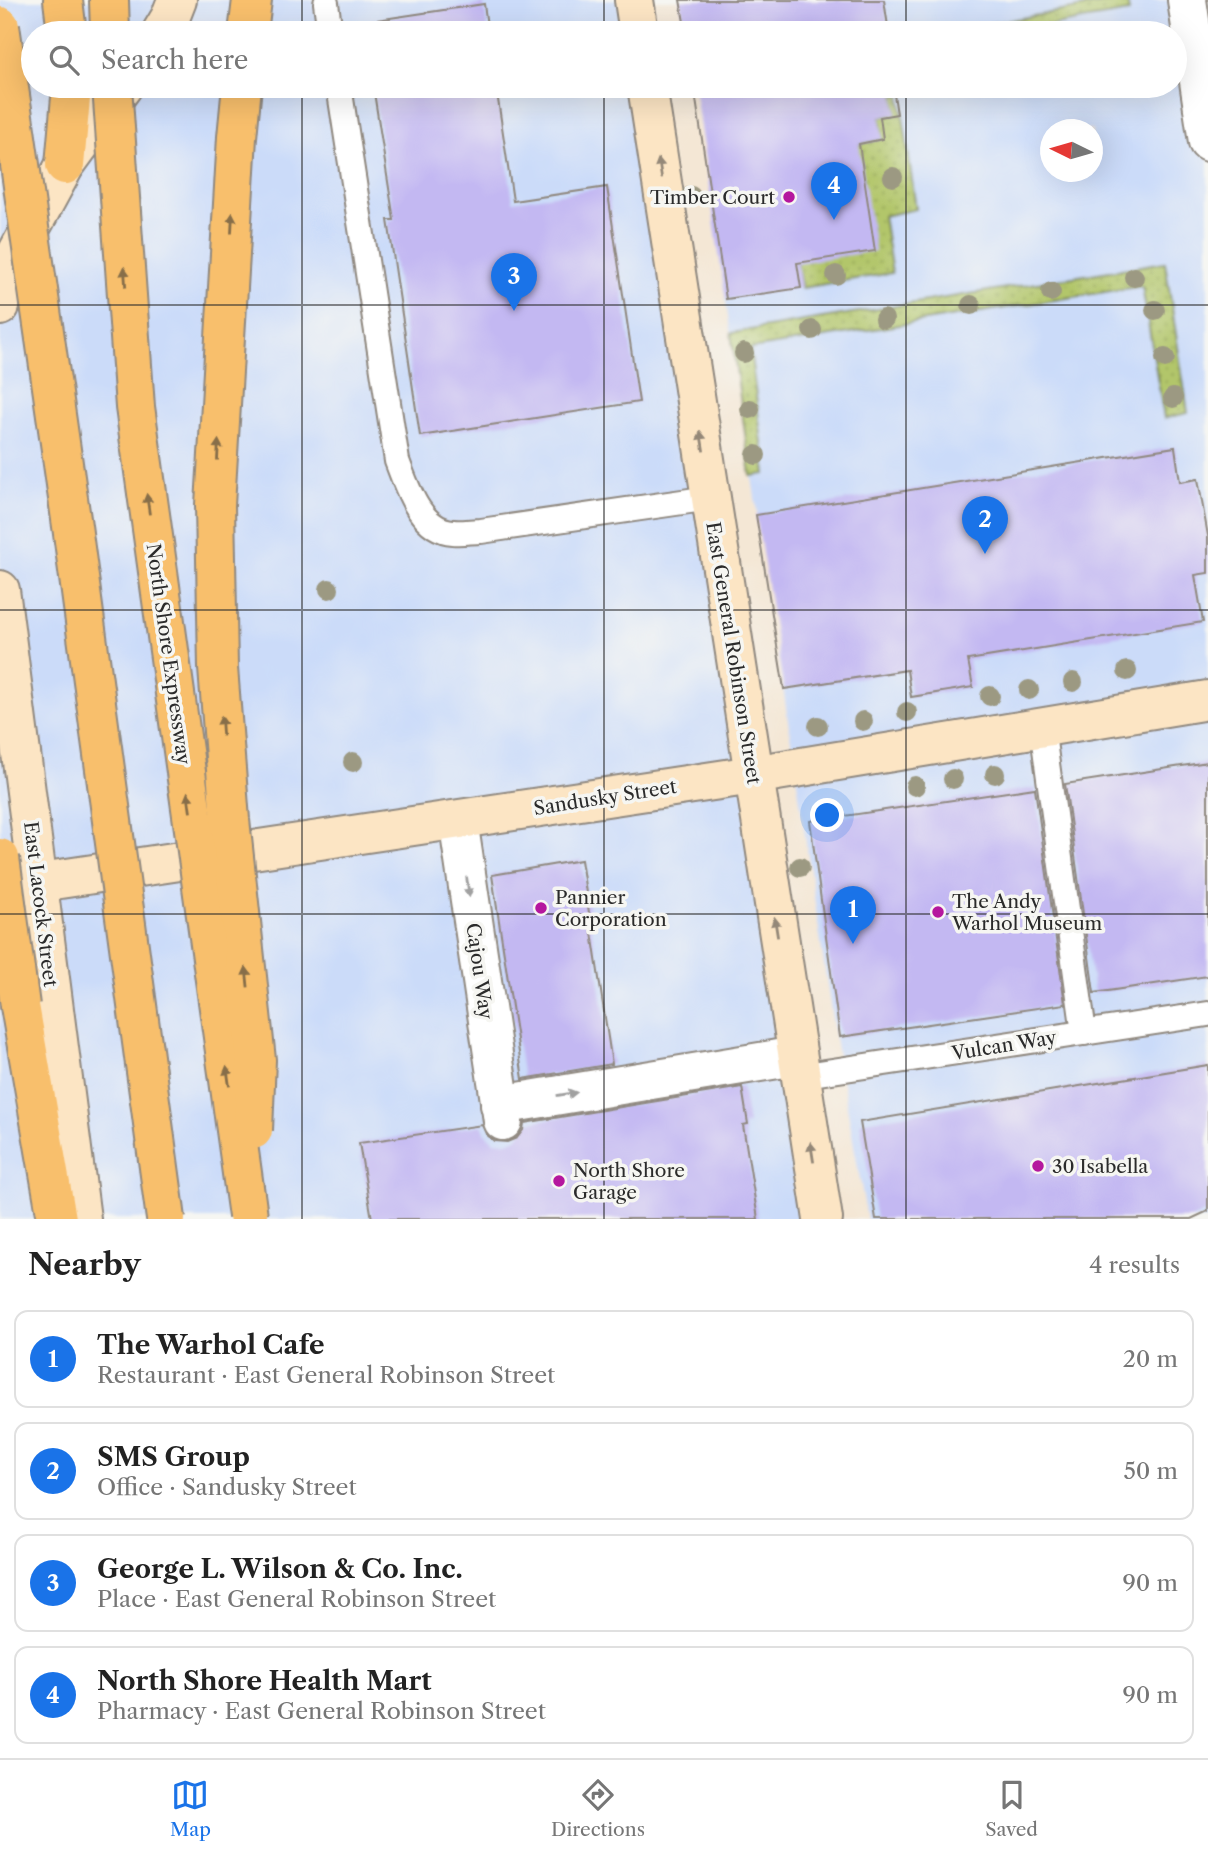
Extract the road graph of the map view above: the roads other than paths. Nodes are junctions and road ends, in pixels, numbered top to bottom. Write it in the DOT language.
graph roads {
  1 [pos="63,0"];
  2 [pos="109,0"];
  3 [pos="177,0"];
  4 [pos="252,0"];
  5 [pos="634,0"];
  6 [pos="1187,0"];
  7 [pos="326,3"];
  8 [pos="66,21"];
  9 [pos="110,21"];
  10 [pos="168,21"];
  11 [pos="249,21"];
  12 [pos="329,21"];
  13 [pos="637,21"];
  14 [pos="0,26"];
  15 [pos="71,98"];
  16 [pos="113,98"];
  17 [pos="114,98"];
  18 [pos="242,98"];
  19 [pos="341,98"];
  20 [pos="650,98"];
  21 [pos="1208,142"];
  22 [pos="65,165"];
  23 [pos="0,306"];
  24 [pos="710,498"];
  25 [pos="0,590"];
  26 [pos="1208,700"];
  27 [pos="1042,727"];
  28 [pos="753,775"];
  29 [pos="458,820"];
  30 [pos="0,858"];
  31 [pos="38,883"];
  32 [pos="0,888"];
  33 [pos="20,1006"];
  34 [pos="1208,1014"];
  35 [pos="1084,1033"];
  36 [pos="798,1066"];
  37 [pos="502,1113"];
  38 [pos="248,1217"];
  39 [pos="36,1219"];
  40 [pos="57,1219"];
  41 [pos="80,1219"];
  42 [pos="166,1219"];
  43 [pos="822,1219"];
  1 -- 8 [label="highway"];
  2 -- 9 [label="highway"];
  3 -- 10 [label="main road"];
  4 -- 11 [label="highway"];
  5 -- 13 [label="main road"];
  6 -- 21 [label="street"];
  7 -- 12 [label="lane"];
  14 -- 42 [label="highway, bridge"];
  15 -- 22 [label="highway"];
  38 -- 16 [label="highway, North Shore Expressway, one-way, bridge"];
  17 -- 22 [label="main road"];
  38 -- 18 [label="highway, one-way, bridge"];
  19 -- 24 [label="lane"];
  24 -- 20 [label="main road, East General Robinson Street, one-way"];
  22 -- 23 [label="main road"];
  24 -- 28 [label="main road, East General Robinson Street"];
  25 -- 31 [label="main road, East Lacock Street"];
  26 -- 27 [label="main road, Sandusky Street"];
  27 -- 28 [label="main road, Sandusky Street"];
  27 -- 35 [label="lane"];
  28 -- 29 [label="main road, Sandusky Street"];
  36 -- 28 [label="main road, East General Robinson Street, one-way"];
  29 -- 31 [label="main road, Sandusky Street"];
  29 -- 37 [label="street, Cajou Way, one-way"];
  30 -- 33 [label="highway, bridge"];
  31 -- 32 [label="main road, Sandusky Street"];
  31 -- 41 [label="main road, East Lacock Street"];
  33 -- 39 [label="highway"];
  33 -- 40 [label="highway"];
  34 -- 35 [label="lane, Vulcan Way"];
  35 -- 36 [label="lane, Vulcan Way"];
  37 -- 36 [label="street, Vulcan Way, one-way"];
  43 -- 36 [label="main road, East General Robinson Street, one-way"];
}
